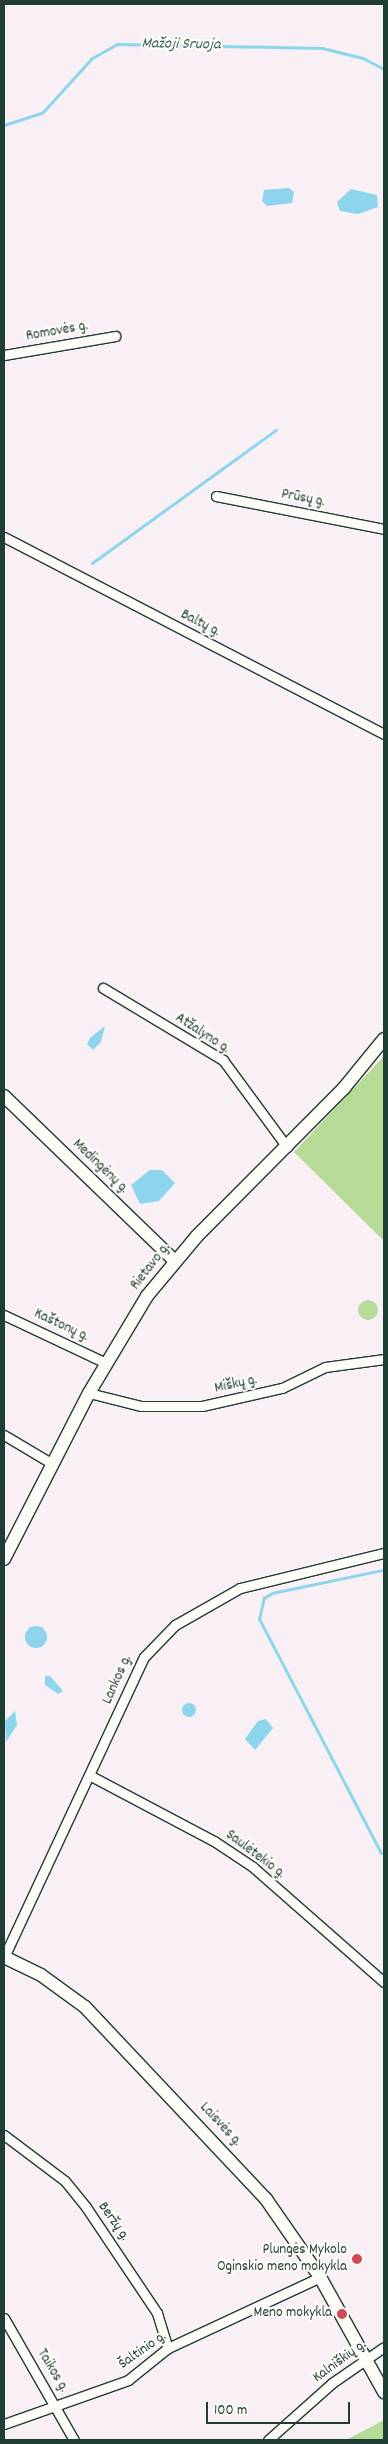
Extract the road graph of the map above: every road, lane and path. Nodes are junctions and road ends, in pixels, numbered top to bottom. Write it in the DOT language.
graph roads {
  1 [pos="114,336"];
  2 [pos="4,355"];
  3 [pos="216,496"];
  4 [pos="384,529"];
  5 [pos="4,537"];
  6 [pos="384,734"];
  7 [pos="103,988"];
  8 [pos="384,1039"];
  9 [pos="4,1096"];
  10 [pos="287,1147"];
  11 [pos="175,1260"];
  12 [pos="4,1315"];
  13 [pos="384,1359"];
  14 [pos="106,1363"];
  15 [pos="89,1393"];
  16 [pos="4,1435"];
  17 [pos="51,1463"];
  18 [pos="384,1553"];
  19 [pos="4,1559"];
  20 [pos="91,1776"];
  21 [pos="4,1957"];
  22 [pos="384,1982"];
  23 [pos="4,2135"];
  24 [pos="320,2277"];
  25 [pos="4,2318"];
  26 [pos="384,2347"];
  27 [pos="168,2348"];
  28 [pos="366,2358"];
  29 [pos="384,2392"];
  30 [pos="57,2405"];
  31 [pos="4,2424"];
  32 [pos="74,2440"];
  33 [pos="268,2440"];
  1 -- 2 [label="street, Romovės g."];
  3 -- 4 [label="street, Prūsų g."];
  5 -- 6 [label="street, Baltų g."];
  7 -- 10 [label="street, Atžalyno g."];
  8 -- 10 [label="street, Rietavo g."];
  9 -- 11 [label="street, Medingėnų g."];
  10 -- 11 [label="street, Rietavo g."];
  11 -- 14 [label="street, Rietavo g."];
  12 -- 14 [label="street, Kaštonų g."];
  13 -- 15 [label="street, Miškų g."];
  14 -- 15 [label="street, Rietavo g."];
  15 -- 17 [label="street, Rietavo g."];
  16 -- 17 [label="street"];
  17 -- 19 [label="street, Rietavo g."];
  18 -- 20 [label="street, Lankos g."];
  20 -- 21 [label="street, Lankos g."];
  20 -- 22 [label="street, Saulėtekio g."];
  21 -- 24 [label="street, Laisvės g."];
  23 -- 27 [label="street, Beržų g."];
  24 -- 27 [label="street, Šaltinio g."];
  24 -- 28 [label="street, Laisvės g."];
  25 -- 30 [label="street, Taikos g."];
  26 -- 28 [label="street, Kalniškių g."];
  27 -- 30 [label="street, Šaltinio g."];
  28 -- 29 [label="street, Laisvės g."];
  28 -- 33 [label="street, Kalniškių g."];
  30 -- 31 [label="street, Šaltinio g."];
  30 -- 32 [label="street, Taikos g."];
}
